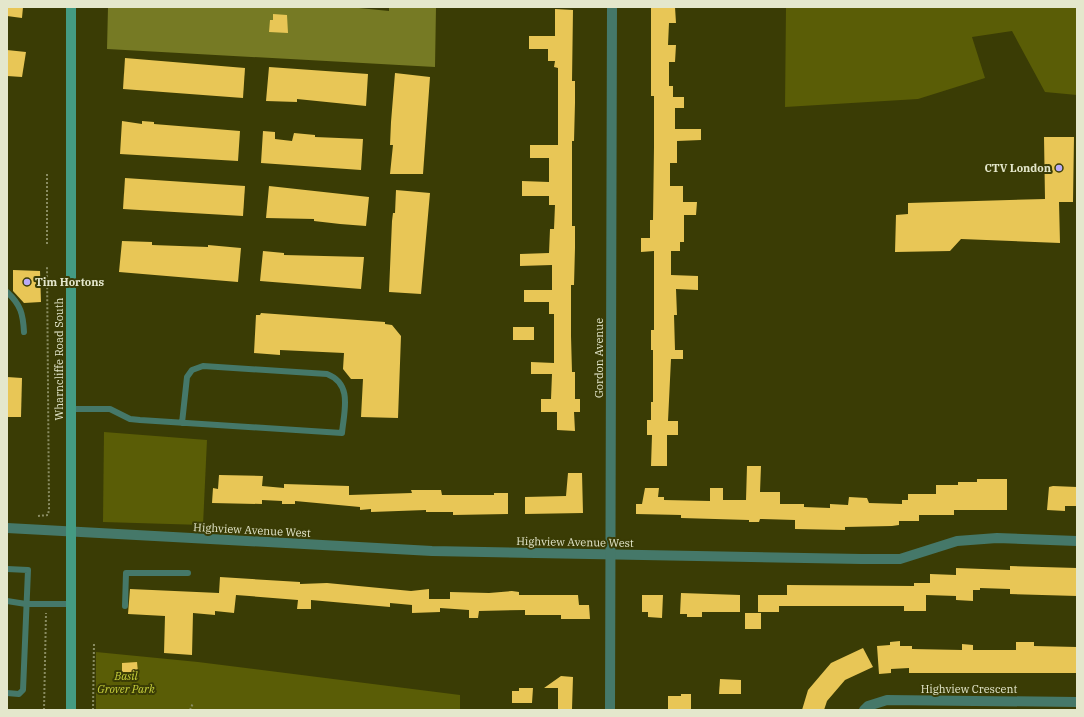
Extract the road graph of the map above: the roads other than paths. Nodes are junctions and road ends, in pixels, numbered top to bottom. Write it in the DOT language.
graph roads {
  1 [pos="72,7"];
  2 [pos="612,7"];
  3 [pos="7,292"];
  4 [pos="24,332"];
  5 [pos="71,409"];
  6 [pos="182,423"];
  7 [pos="7,528"];
  8 [pos="71,533"];
  9 [pos="1077,541"];
  10 [pos="611,555"];
  11 [pos="7,569"];
  12 [pos="188,574"];
  13 [pos="7,601"];
  14 [pos="26,604"];
  15 [pos="71,604"];
  16 [pos="125,606"];
  17 [pos="7,693"];
  18 [pos="1077,702"];
  19 [pos="71,710"];
  20 [pos="610,710"];
  21 [pos="864,710"];
  1 -- 5 [label="main road, Wharncliffe Road South"];
  2 -- 10 [label="street, Gordon Avenue"];
  3 -- 4 [label="lane"];
  5 -- 6 [label="lane"];
  5 -- 8 [label="main road, Wharncliffe Road South"];
  6 -- 6 [label="lane"];
  7 -- 8 [label="street, Highview Avenue West"];
  8 -- 10 [label="street, Highview Avenue West"];
  8 -- 15 [label="main road, Wharncliffe Road South"];
  9 -- 10 [label="street, Highview Avenue West"];
  10 -- 20 [label="street, Gordon Avenue"];
  11 -- 14 [label="lane"];
  12 -- 16 [label="lane"];
  13 -- 14 [label="lane"];
  14 -- 15 [label="lane"];
  14 -- 17 [label="lane"];
  15 -- 19 [label="main road, Wharncliffe Road South"];
  18 -- 21 [label="street, Highview Crescent"];
}
